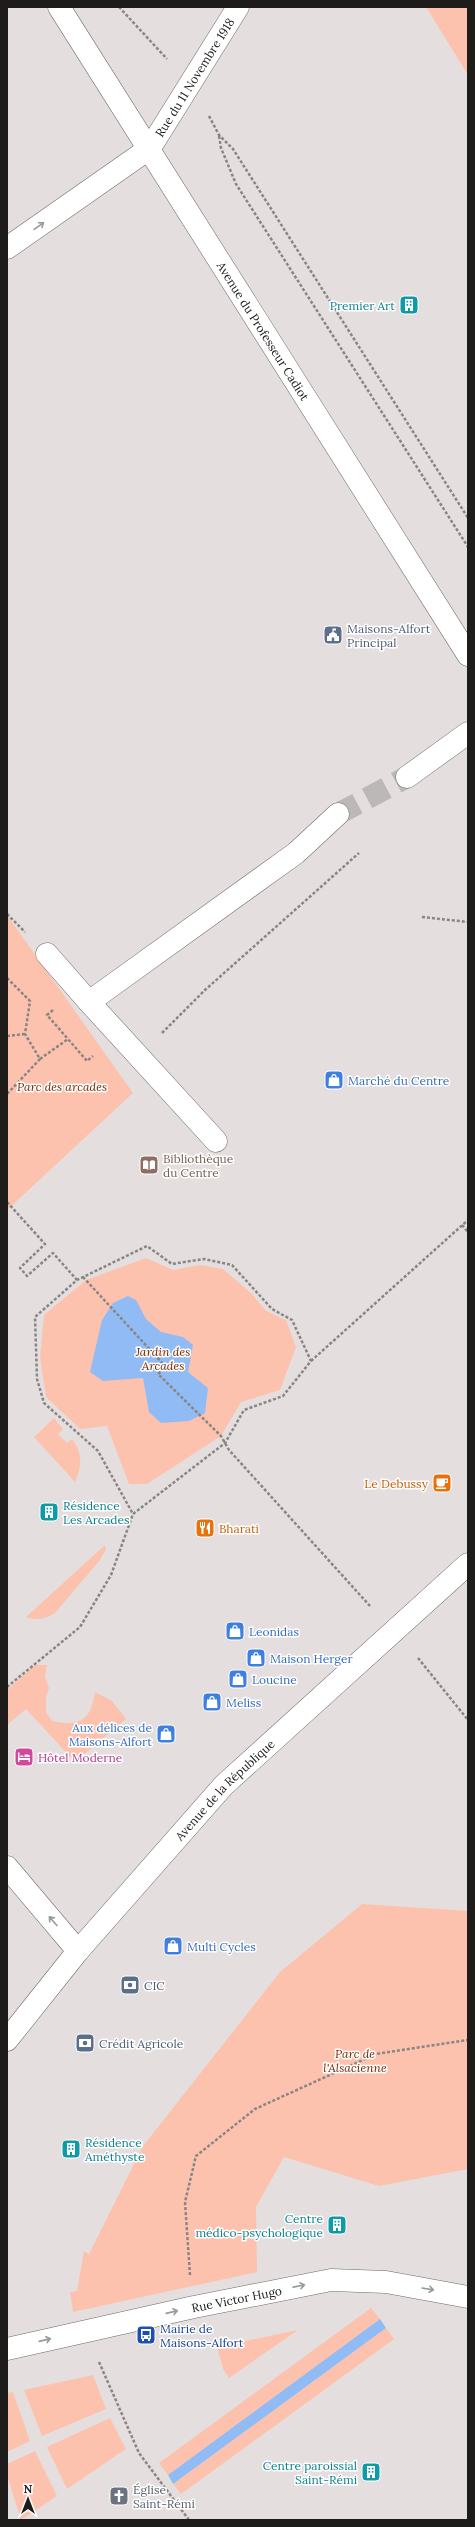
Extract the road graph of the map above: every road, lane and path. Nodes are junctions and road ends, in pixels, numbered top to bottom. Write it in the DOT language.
graph roads {
  1 [pos="59,7"];
  2 [pos="238,7"];
  3 [pos="120,8"];
  4 [pos="170,62"];
  5 [pos="209,114"];
  6 [pos="219,135"];
  7 [pos="150,148"];
  8 [pos="7,248"];
  9 [pos="468,518"];
  10 [pos="468,548"];
  11 [pos="468,655"];
  12 [pos="468,733"];
  13 [pos="407,777"];
  14 [pos="338,814"];
  15 [pos="359,853"];
  16 [pos="422,917"];
  17 [pos="468,922"];
  18 [pos="47,954"];
  19 [pos="7,978"];
  20 [pos="89,1002"];
  21 [pos="25,1034"];
  22 [pos="160,1035"];
  23 [pos="7,1036"];
  24 [pos="60,1045"];
  25 [pos="40,1060"];
  26 [pos="7,1094"];
  27 [pos="216,1141"];
  28 [pos="7,1202"];
  29 [pos="468,1220"];
  30 [pos="462,1225"];
  31 [pos="468,1232"];
  32 [pos="83,1277"];
  33 [pos="76,1280"];
  34 [pos="311,1361"];
  35 [pos="225,1443"];
  36 [pos="133,1514"];
  37 [pos="468,1564"];
  38 [pos="370,1606"];
  39 [pos="418,1658"];
  40 [pos="7,1687"];
  41 [pos="468,1720"];
  42 [pos="7,1867"];
  43 [pos="78,1951"];
  44 [pos="7,2040"];
  45 [pos="468,2040"];
  46 [pos="468,2297"];
  47 [pos="194,2307"];
  48 [pos="85,2331"];
  49 [pos="7,2349"];
  50 [pos="189,2520"];
  1 -- 7 [label="main road, Avenue du Professeur Cadiot"];
  2 -- 7 [label="main road, Rue du 11 Novembre 1918"];
  3 -- 4 [label="path"];
  5 -- 6 [label="path"];
  6 -- 9 [label="path"];
  6 -- 10 [label="path"];
  8 -- 7 [label="main road, one-way"];
  7 -- 11 [label="main road, Avenue du Professeur Cadiot"];
  12 -- 13 [label="main road"];
  14 -- 20 [label="main road"];
  15 -- 22 [label="path"];
  16 -- 17 [label="path"];
  18 -- 20 [label="main road"];
  19 -- 21 [label="path"];
  20 -- 27 [label="main road"];
  21 -- 23 [label="path"];
  21 -- 25 [label="path"];
  24 -- 25 [label="path"];
  25 -- 26 [label="path"];
  28 -- 33 [label="path"];
  29 -- 30 [label="path"];
  30 -- 31 [label="path"];
  30 -- 34 [label="path"];
  32 -- 33 [label="path"];
  32 -- 34 [label="path"];
  32 -- 35 [label="path"];
  33 -- 36 [label="path"];
  34 -- 35 [label="path"];
  35 -- 36 [label="path"];
  35 -- 38 [label="path"];
  36 -- 40 [label="path"];
  37 -- 43 [label="main road, Avenue de la République"];
  39 -- 41 [label="path"];
  43 -- 42 [label="main road, one-way"];
  43 -- 44 [label="main road, Avenue de la République"];
  45 -- 47 [label="path"];
  47 -- 46 [label="main road, Rue Victor Hugo, one-way"];
  48 -- 47 [label="main road, Rue Victor Hugo, one-way"];
  49 -- 48 [label="main road, Rue Victor Hugo, one-way"];
  48 -- 50 [label="path"];
}
